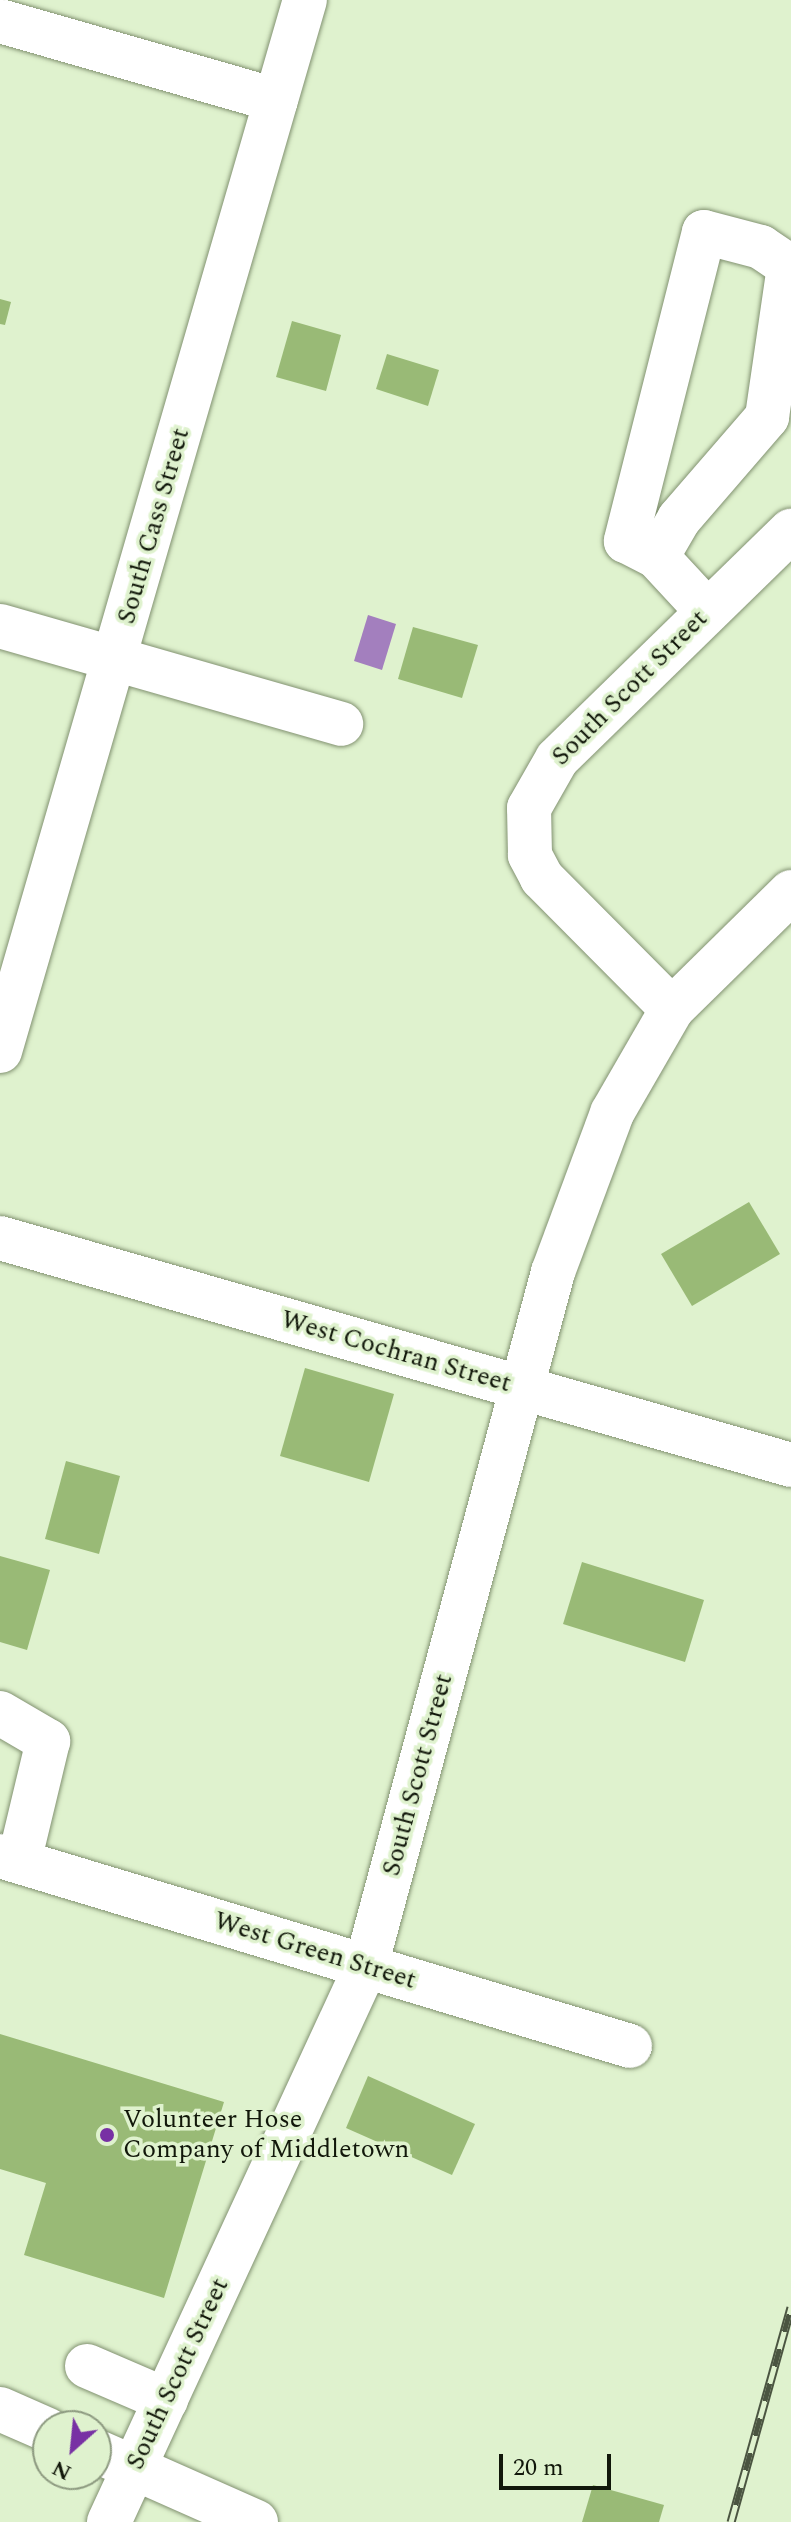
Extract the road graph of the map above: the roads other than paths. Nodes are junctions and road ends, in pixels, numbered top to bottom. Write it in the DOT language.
graph roads {
  1 [pos="305,0"];
  2 [pos="0,21"];
  3 [pos="276,100"];
  4 [pos="791,531"];
  5 [pos="641,549"];
  6 [pos="707,611"];
  7 [pos="0,626"];
  8 [pos="116,659"];
  9 [pos="341,724"];
  10 [pos="791,892"];
  11 [pos="672,1009"];
  12 [pos="0,1051"];
  13 [pos="0,1238"];
  14 [pos="522,1388"];
  15 [pos="791,1465"];
  16 [pos="0,1713"];
  17 [pos="10,1859"];
  18 [pos="366,1966"];
  19 [pos="630,2046"];
  20 [pos="87,2366"];
  21 [pos="166,2400"];
  22 [pos="0,2409"];
  23 [pos="32,2423"];
  24 [pos="115,2460"];
  25 [pos="109,2522"];
  26 [pos="256,2522"];
  1 -- 3 [label="street, South Cass Street"];
  2 -- 3 [label="street"];
  3 -- 8 [label="street, South Cass Street"];
  4 -- 6 [label="street, South Scott Street"];
  5 -- 5 [label="street"];
  5 -- 6 [label="street"];
  6 -- 11 [label="street, South Scott Street"];
  7 -- 8 [label="street"];
  8 -- 9 [label="street"];
  8 -- 12 [label="street, South Cass Street"];
  10 -- 11 [label="street, South Scott Street"];
  11 -- 14 [label="street, South Scott Street"];
  13 -- 14 [label="street, West Cochran Street"];
  14 -- 15 [label="street, West Cochran Street"];
  14 -- 18 [label="street, South Scott Street"];
  16 -- 17 [label="street"];
  17 -- 18 [label="street, West Green Street"];
  18 -- 19 [label="street, West Green Street"];
  18 -- 21 [label="street, South Scott Street"];
  20 -- 21 [label="street"];
  21 -- 24 [label="street, South Scott Street"];
  22 -- 23 [label="street"];
  24 -- 25 [label="street, South Scott Street"];
  24 -- 26 [label="street"];
}
